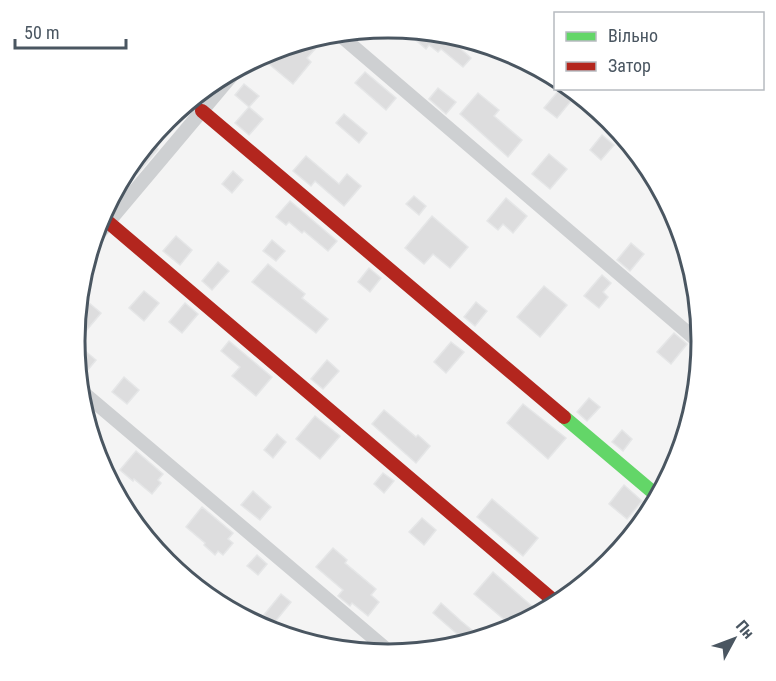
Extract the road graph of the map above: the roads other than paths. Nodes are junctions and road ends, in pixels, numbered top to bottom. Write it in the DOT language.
graph roads {
  1 [pos="346,40"];
  2 [pos="221,88"];
  3 [pos="202,111"];
  4 [pos="111,219"];
  5 [pos="109,223"];
  6 [pos="691,335"];
  7 [pos="91,399"];
  8 [pos="651,491"];
  9 [pos="549,597"];
  10 [pos="380,644"];
  1 -- 6 [label="street"];
  2 -- 3 [label="street"];
  3 -- 4 [label="street"];
  3 -- 8 [label="street"];
  5 -- 9 [label="street"];
  7 -- 10 [label="street"];
}
